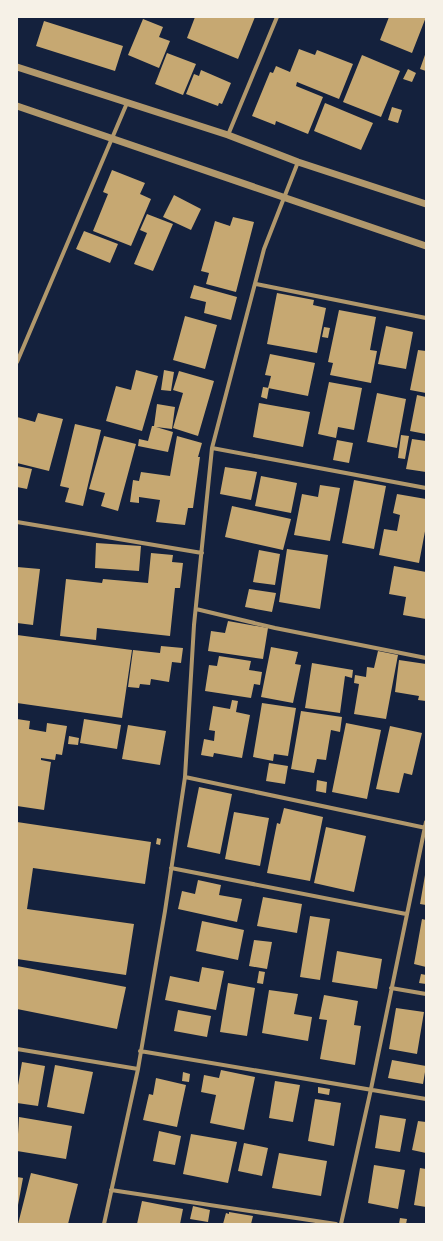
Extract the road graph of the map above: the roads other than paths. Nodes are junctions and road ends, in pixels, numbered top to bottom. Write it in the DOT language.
graph roads {
  1 [pos="277,17"];
  2 [pos="17,67"];
  3 [pos="127,103"];
  4 [pos="17,106"];
  5 [pos="228,135"];
  6 [pos="113,138"];
  7 [pos="298,162"];
  8 [pos="284,198"];
  9 [pos="426,204"];
  10 [pos="426,246"];
  11 [pos="256,284"];
  12 [pos="426,318"];
  13 [pos="17,362"];
  14 [pos="212,448"];
  15 [pos="426,488"];
  16 [pos="17,522"];
  17 [pos="202,553"];
  18 [pos="196,609"];
  19 [pos="426,658"];
  20 [pos="185,777"];
  21 [pos="426,822"];
  22 [pos="425,828"];
  23 [pos="171,868"];
  24 [pos="406,914"];
  25 [pos="391,988"];
  26 [pos="426,994"];
  27 [pos="17,1049"];
  28 [pos="140,1051"];
  29 [pos="138,1069"];
  30 [pos="371,1089"];
  31 [pos="426,1100"];
  32 [pos="111,1190"];
  33 [pos="104,1224"];
  34 [pos="336,1224"];
  35 [pos="341,1224"];
  1 -- 5 [label="street"];
  2 -- 3 [label="street"];
  3 -- 5 [label="street"];
  3 -- 6 [label="street"];
  4 -- 6 [label="street"];
  5 -- 7 [label="street"];
  6 -- 8 [label="street"];
  6 -- 13 [label="street"];
  7 -- 8 [label="street"];
  7 -- 9 [label="street"];
  8 -- 10 [label="street"];
  8 -- 11 [label="street"];
  11 -- 12 [label="street"];
  11 -- 14 [label="street"];
  14 -- 15 [label="street"];
  14 -- 17 [label="street"];
  16 -- 17 [label="street"];
  17 -- 18 [label="street"];
  18 -- 19 [label="street"];
  18 -- 20 [label="street"];
  20 -- 22 [label="street"];
  20 -- 23 [label="street"];
  21 -- 22 [label="street"];
  22 -- 24 [label="street"];
  23 -- 24 [label="street"];
  23 -- 28 [label="street"];
  24 -- 25 [label="street"];
  25 -- 26 [label="street"];
  25 -- 30 [label="street"];
  27 -- 29 [label="street"];
  28 -- 29 [label="street"];
  28 -- 30 [label="street"];
  29 -- 32 [label="street"];
  30 -- 31 [label="street"];
  30 -- 35 [label="street"];
  32 -- 33 [label="street"];
  32 -- 34 [label="street"];
}
